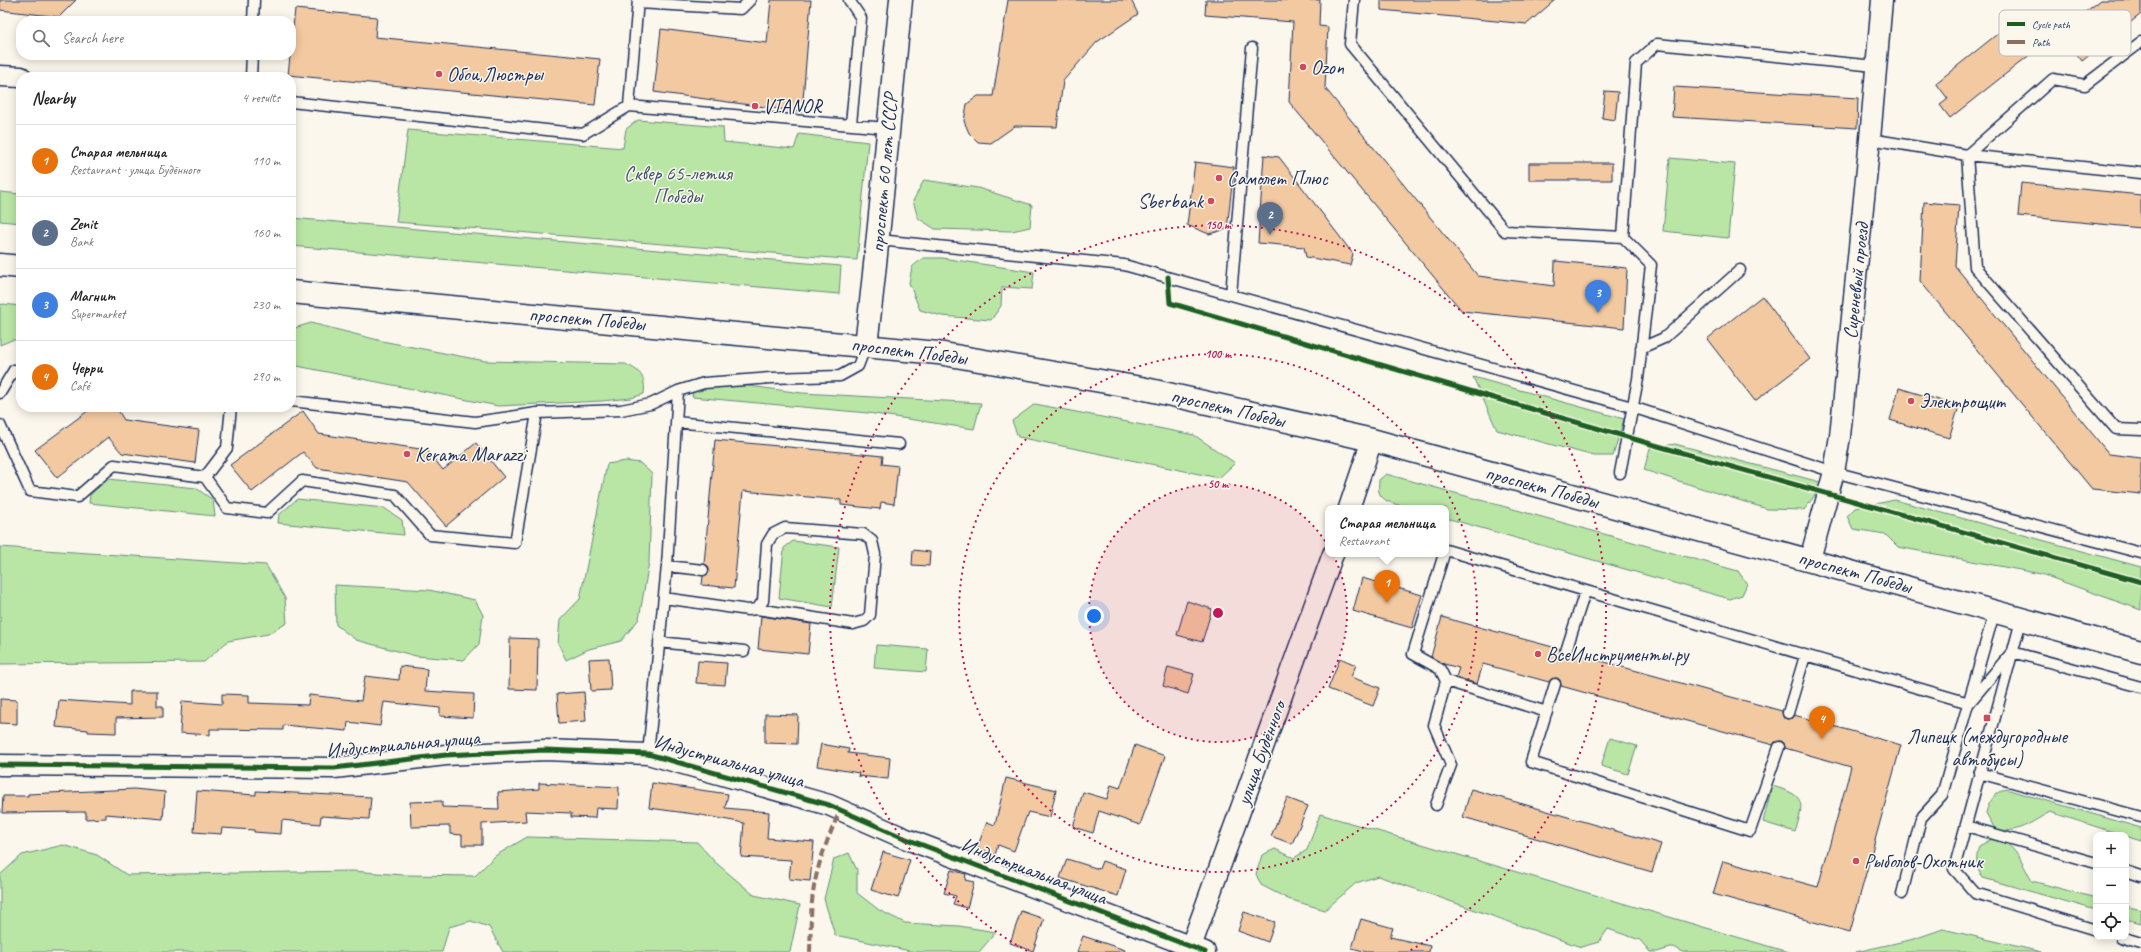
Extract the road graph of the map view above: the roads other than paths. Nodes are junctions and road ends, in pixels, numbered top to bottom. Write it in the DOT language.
graph roads {
  1 [pos="254,0"];
  2 [pos="750,0"];
  3 [pos="849,0"];
  4 [pos="901,0"];
  5 [pos="1354,0"];
  6 [pos="1882,0"];
  7 [pos="638,1"];
  8 [pos="253,16"];
  9 [pos="2141,42"];
  10 [pos="1252,48"];
  11 [pos="2131,50"];
  12 [pos="2123,56"];
  13 [pos="252,60"];
  14 [pos="1875,66"];
  15 [pos="251,72"];
  16 [pos="0,76"];
  17 [pos="16,77"];
  18 [pos="296,103"];
  19 [pos="629,106"];
  20 [pos="851,124"];
  21 [pos="887,128"];
  22 [pos="1870,139"];
  23 [pos="1967,155"];
  24 [pos="2141,173"];
  25 [pos="1623,237"];
  26 [pos="879,240"];
  27 [pos="0,265"];
  28 [pos="16,267"];
  29 [pos="1740,270"];
  30 [pos="296,292"];
  31 [pos="1231,295"];
  32 [pos="866,345"];
  33 [pos="1641,348"];
  34 [pos="16,370"];
  35 [pos="678,391"];
  36 [pos="0,393"];
  37 [pos="296,402"];
  38 [pos="1632,407"];
  39 [pos="231,412"];
  40 [pos="536,413"];
  41 [pos="676,422"];
  42 [pos="0,426"];
  43 [pos="2141,430"];
  44 [pos="1372,440"];
  45 [pos="899,444"];
  46 [pos="1834,472"];
  47 [pos="1620,473"];
  48 [pos="205,477"];
  49 [pos="1350,505"];
  50 [pos="1449,551"];
  51 [pos="2141,553"];
  52 [pos="1332,557"];
  53 [pos="1443,557"];
  54 [pos="1810,559"];
  55 [pos="667,566"];
  56 [pos="703,570"];
  57 [pos="1585,592"];
  58 [pos="664,598"];
  59 [pos="758,609"];
  60 [pos="1995,610"];
  61 [pos="2022,617"];
  62 [pos="659,642"];
  63 [pos="744,651"];
  64 [pos="1566,651"];
  65 [pos="2012,652"];
  66 [pos="2141,652"];
  67 [pos="1805,656"];
  68 [pos="1446,681"];
  69 [pos="1555,684"];
  70 [pos="2141,687"];
  71 [pos="1969,704"];
  72 [pos="1547,712"];
  73 [pos="1788,713"];
  74 [pos="1779,747"];
  75 [pos="648,754"];
  76 [pos="0,765"];
  77 [pos="1979,773"];
  78 [pos="1436,805"];
  79 [pos="2141,817"];
  80 [pos="1966,826"];
  81 [pos="2093,862"];
  82 [pos="2129,872"];
  83 [pos="2141,876"];
  84 [pos="1902,894"];
  85 [pos="2093,929"];
  86 [pos="2129,939"];
  87 [pos="2141,943"];
  88 [pos="1195,951"];
  1 -- 8 [label="lane"];
  2 -- 7 [label="lane"];
  3 -- 20 [label="lane"];
  4 -- 21 [label="main road, проспект 60 лет СССР"];
  5 -- 25 [label="lane"];
  6 -- 14 [label="street, Сиреневый проезд"];
  7 -- 19 [label="lane"];
  9 -- 11 [label="lane"];
  10 -- 31 [label="lane"];
  12 -- 23 [label="lane"];
  13 -- 15 [label="lane"];
  14 -- 22 [label="street, Сиреневый проезд"];
  14 -- 25 [label="lane"];
  16 -- 17 [label="street"];
  18 -- 19 [label="lane"];
  19 -- 20 [label="lane"];
  20 -- 21 [label="lane"];
  21 -- 26 [label="main road, проспект 60 лет СССР"];
  22 -- 23 [label="lane"];
  22 -- 46 [label="street, Сиреневый проезд"];
  23 -- 24 [label="lane"];
  23 -- 43 [label="lane"];
  25 -- 33 [label="lane"];
  26 -- 31 [label="lane"];
  26 -- 32 [label="main road, проспект 60 лет СССР"];
  27 -- 28 [label="main road"];
  29 -- 33 [label="lane"];
  30 -- 32 [label="main road, проспект Победы"];
  31 -- 38 [label="lane"];
  32 -- 35 [label="lane"];
  32 -- 44 [label="main road, проспект Победы"];
  33 -- 38 [label="lane"];
  34 -- 36 [label="lane"];
  35 -- 40 [label="lane"];
  35 -- 41 [label="lane"];
  37 -- 40 [label="lane"];
  38 -- 46 [label="lane"];
  38 -- 47 [label="lane"];
  39 -- 48 [label="lane"];
  40 -- 48 [label="lane"];
  41 -- 45 [label="lane"];
  41 -- 55 [label="lane"];
  42 -- 48 [label="lane"];
  44 -- 49 [label="street"];
  44 -- 54 [label="main road, проспект Победы"];
  46 -- 51 [label="lane"];
  46 -- 54 [label="street, Сиреневый проезд"];
  50 -- 57 [label="lane"];
  52 -- 88 [label="street, улица Будённого"];
  53 -- 68 [label="lane"];
  54 -- 60 [label="main road, проспект Победы"];
  55 -- 56 [label="lane"];
  55 -- 58 [label="lane"];
  57 -- 64 [label="lane"];
  57 -- 67 [label="lane"];
  58 -- 59 [label="lane"];
  58 -- 62 [label="lane"];
  59 -- 59 [label="lane"];
  60 -- 61 [label="main road, проспект Победы"];
  60 -- 71 [label="lane"];
  61 -- 65 [label="lane"];
  61 -- 66 [label="main road, проспект Победы"];
  62 -- 63 [label="lane"];
  62 -- 75 [label="lane"];
  65 -- 70 [label="lane"];
  65 -- 71 [label="lane"];
  65 -- 77 [label="lane"];
  67 -- 71 [label="lane"];
  67 -- 73 [label="lane"];
  68 -- 72 [label="lane"];
  68 -- 78 [label="lane"];
  69 -- 72 [label="lane"];
  71 -- 84 [label="lane"];
  72 -- 74 [label="lane"];
  75 -- 76 [label="street, Индустриальная улица"];
  75 -- 88 [label="street, Индустриальная улица"];
  77 -- 79 [label="lane"];
  77 -- 80 [label="lane"];
  80 -- 81 [label="lane"];
  80 -- 85 [label="lane"];
  82 -- 83 [label="lane"];
  86 -- 87 [label="lane"];
}
